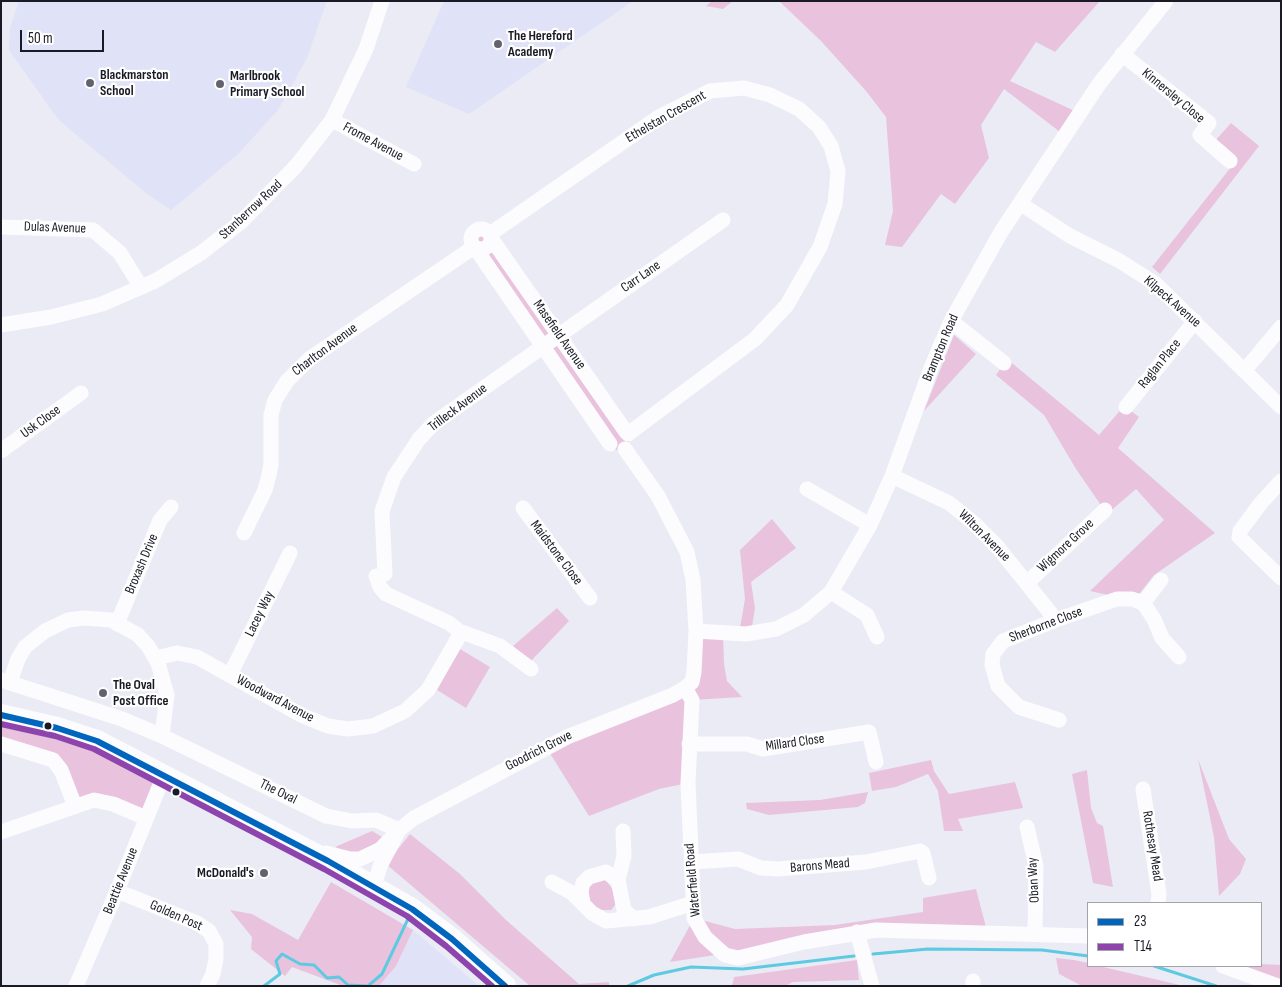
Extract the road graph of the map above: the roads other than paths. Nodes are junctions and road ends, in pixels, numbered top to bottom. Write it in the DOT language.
graph roads {
  1 [pos="382,1"];
  2 [pos="1166,1"];
  3 [pos="1122,54"];
  4 [pos="332,120"];
  5 [pos="1230,160"];
  6 [pos="414,164"];
  7 [pos="1021,204"];
  8 [pos="723,220"];
  9 [pos="1,227"];
  10 [pos="491,236"];
  11 [pos="475,248"];
  12 [pos="141,287"];
  13 [pos="951,320"];
  14 [pos="1195,321"];
  15 [pos="1,325"];
  16 [pos="1281,327"];
  17 [pos="558,334"];
  18 [pos="543,346"];
  19 [pos="1004,363"];
  20 [pos="1245,370"];
  21 [pos="81,393"];
  22 [pos="1126,407"];
  23 [pos="1281,407"];
  24 [pos="626,439"];
  25 [pos="610,444"];
  26 [pos="1,451"];
  27 [pos="892,476"];
  28 [pos="1281,481"];
  29 [pos="807,490"];
  30 [pos="171,506"];
  31 [pos="523,508"];
  32 [pos="1105,510"];
  33 [pos="870,525"];
  34 [pos="244,533"];
  35 [pos="290,553"];
  36 [pos="1281,578"];
  37 [pos="1162,580"];
  38 [pos="1027,583"];
  39 [pos="831,592"];
  40 [pos="590,598"];
  41 [pos="1143,603"];
  42 [pos="1056,620"];
  43 [pos="117,624"];
  44 [pos="459,631"];
  45 [pos="696,631"];
  46 [pos="877,636"];
  47 [pos="1179,657"];
  48 [pos="156,658"];
  49 [pos="531,669"];
  50 [pos="230,675"];
  51 [pos="6,681"];
  52 [pos="686,688"];
  53 [pos="1,715"];
  54 [pos="1059,720"];
  55 [pos="162,736"];
  56 [pos="1,744"];
  57 [pos="689,744"];
  58 [pos="876,762"];
  59 [pos="164,774"];
  60 [pos="1143,789"];
  61 [pos="75,806"];
  62 [pos="146,818"];
  63 [pos="1027,827"];
  64 [pos="399,830"];
  65 [pos="623,830"];
  66 [pos="1,832"];
  67 [pos="291,841"];
  68 [pos="692,862"];
  69 [pos="929,878"];
  70 [pos="618,880"];
  71 [pos="552,882"];
  72 [pos="374,887"];
  73 [pos="117,892"];
  74 [pos="1158,902"];
  75 [pos="583,903"];
  76 [pos="693,903"];
  77 [pos="634,919"];
  78 [pos="856,932"];
  79 [pos="1035,933"];
  80 [pos="1087,936"];
  81 [pos="1227,967"];
  82 [pos="76,986"];
  83 [pos="207,986"];
  84 [pos="505,986"];
  85 [pos="872,986"];
  86 [pos="1278,986"];
  1 -- 4 [label="street, Stanberrow Road"];
  2 -- 3 [label="street, Brampton Road"];
  3 -- 5 [label="street, Kinnersley Close"];
  3 -- 7 [label="street, Brampton Road"];
  4 -- 6 [label="street, Frome Avenue"];
  4 -- 12 [label="street, Stanberrow Road"];
  7 -- 13 [label="street, Brampton Road"];
  7 -- 14 [label="street, Kilpeck Avenue"];
  8 -- 17 [label="street, Carr Lane"];
  9 -- 12 [label="street, Dulas Avenue"];
  10 -- 11 [label="street, Ethelstan Crescent"];
  10 -- 17 [label="street, Masefield Avenue"];
  10 -- 24 [label="street, Ethelstan Crescent"];
  11 -- 18 [label="street, Masefield Avenue"];
  11 -- 34 [label="street, Charlton Avenue"];
  12 -- 15 [label="street, Stanberrow Road"];
  13 -- 19 [label="street"];
  13 -- 27 [label="street, Brampton Road"];
  14 -- 20 [label="street, Kilpeck Avenue"];
  14 -- 22 [label="street, Raglan Place"];
  16 -- 20 [label="street"];
  17 -- 18 [label="street, Carr Lane"];
  17 -- 24 [label="street, Masefield Avenue"];
  18 -- 25 [label="street, Masefield Avenue"];
  18 -- 44 [label="street, Trilleck Avenue"];
  20 -- 23 [label="street, Kilpeck Avenue"];
  21 -- 26 [label="street, Usk Close"];
  24 -- 25 [label="street, Ethelstan Crescent"];
  24 -- 45 [label="street"];
  27 -- 33 [label="street, Brampton Road"];
  27 -- 38 [label="street, Wilton Avenue"];
  28 -- 36 [label="street"];
  29 -- 33 [label="street"];
  30 -- 43 [label="street, Broxash Drive"];
  31 -- 40 [label="street, Maidstone Close"];
  32 -- 38 [label="street, Wigmore Grove"];
  33 -- 39 [label="street, Brampton Road"];
  35 -- 50 [label="street, Lacey Way"];
  37 -- 41 [label="street"];
  38 -- 42 [label="street, Wilton Avenue"];
  39 -- 45 [label="street, Brampton Road"];
  39 -- 46 [label="street"];
  41 -- 42 [label="street, Sherborne Close"];
  41 -- 47 [label="street"];
  42 -- 54 [label="street, Sherborne Close"];
  43 -- 48 [label="street, The Oval"];
  43 -- 51 [label="street, The Oval"];
  44 -- 49 [label="street"];
  44 -- 50 [label="street, Woodward Avenue"];
  45 -- 52 [label="street"];
  48 -- 50 [label="street, Woodward Avenue"];
  48 -- 55 [label="street, The Oval"];
  51 -- 55 [label="street, The Oval"];
  52 -- 57 [label="street, Waterfield Road"];
  52 -- 64 [label="street, Goodrich Grove"];
  53 -- 59 [label="highway"];
  55 -- 64 [label="street, The Oval"];
  56 -- 61 [label="street"];
  57 -- 58 [label="street, Millard Close"];
  57 -- 68 [label="street, Waterfield Road"];
  59 -- 62 [label="street, Beattie Avenue"];
  59 -- 67 [label="highway"];
  60 -- 74 [label="street, Rothesay Mead"];
  61 -- 62 [label="street"];
  61 -- 66 [label="street"];
  62 -- 73 [label="street, Beattie Avenue"];
  63 -- 79 [label="street, Oban Way"];
  64 -- 67 [label="street, Goodrich Grove"];
  64 -- 72 [label="street, Goodrich Grove"];
  65 -- 70 [label="street"];
  67 -- 72 [label="highway"];
  68 -- 69 [label="street, Barons Mead"];
  68 -- 76 [label="street, Waterfield Road"];
  70 -- 75 [label="street"];
  70 -- 77 [label="street"];
  71 -- 75 [label="street"];
  72 -- 84 [label="highway"];
  73 -- 82 [label="street, Beattie Avenue"];
  73 -- 83 [label="street, Golden Post"];
  75 -- 77 [label="street"];
  76 -- 77 [label="street"];
  76 -- 78 [label="street, Waterfield Road"];
  78 -- 79 [label="street, Waterfield Road"];
  78 -- 85 [label="street"];
  79 -- 80 [label="street, Waterfield Road"];
  81 -- 86 [label="street"];
}
